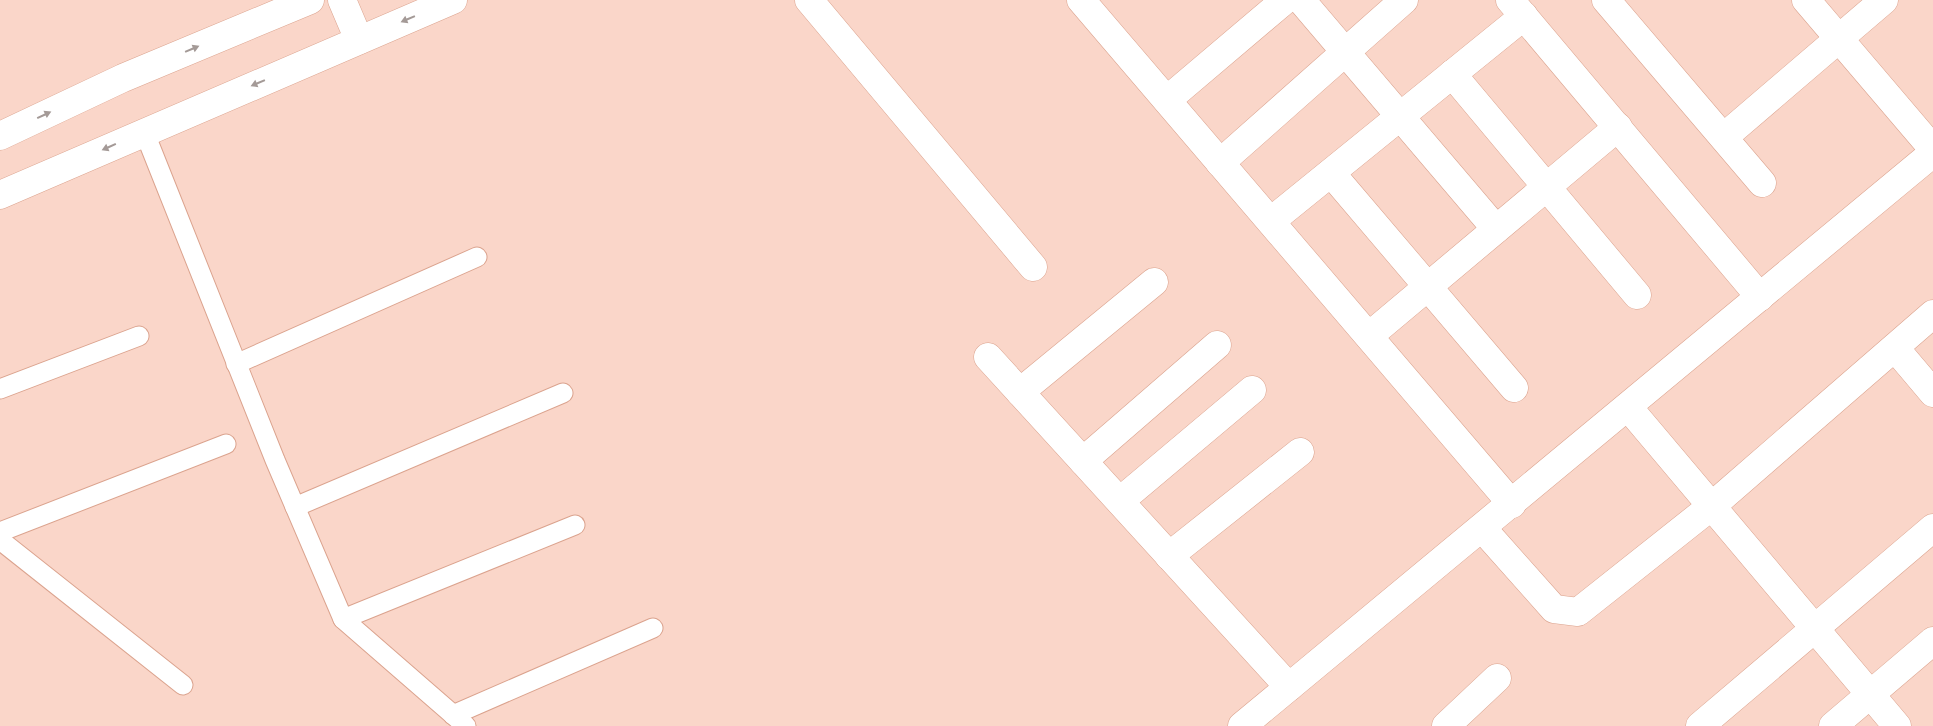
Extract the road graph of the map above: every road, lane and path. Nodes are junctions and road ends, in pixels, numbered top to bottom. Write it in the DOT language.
graph roads {
  1 [pos="310,0"];
  2 [pos="342,0"];
  3 [pos="453,0"];
  4 [pos="809,0"];
  5 [pos="1081,0"];
  6 [pos="1285,0"];
  7 [pos="1301,0"];
  8 [pos="1404,0"];
  9 [pos="1606,0"];
  10 [pos="1806,0"];
  11 [pos="1884,0"];
  12 [pos="1517,8"];
  13 [pos="1838,39"];
  14 [pos="359,40"];
  15 [pos="1345,52"];
  16 [pos="1452,74"];
  17 [pos="1166,100"];
  18 [pos="1400,116"];
  19 [pos="1618,126"];
  20 [pos="144,131"];
  21 [pos="0,136"];
  22 [pos="1724,137"];
  23 [pos="1933,151"];
  24 [pos="1220,163"];
  25 [pos="1330,173"];
  26 [pos="1762,183"];
  27 [pos="1546,187"];
  28 [pos="0,195"];
  29 [pos="1271,222"];
  30 [pos="1496,229"];
  31 [pos="477,257"];
  32 [pos="1033,267"];
  33 [pos="1154,282"];
  34 [pos="1428,286"];
  35 [pos="1637,295"];
  36 [pos="1760,297"];
  37 [pos="1933,314"];
  38 [pos="139,336"];
  39 [pos="1369,336"];
  40 [pos="1217,345"];
  41 [pos="1895,348"];
  42 [pos="988,358"];
  43 [pos="236,364"];
  44 [pos="1514,388"];
  45 [pos="0,389"];
  46 [pos="1252,390"];
  47 [pos="1020,392"];
  48 [pos="1933,392"];
  49 [pos="563,393"];
  50 [pos="1628,407"];
  51 [pos="226,444"];
  52 [pos="1300,452"];
  53 [pos="1083,461"];
  54 [pos="1120,501"];
  55 [pos="1512,504"];
  56 [pos="1713,505"];
  57 [pos="295,507"];
  58 [pos="575,525"];
  59 [pos="1482,528"];
  60 [pos="1933,528"];
  61 [pos="0,532"];
  62 [pos="0,540"];
  63 [pos="1169,556"];
  64 [pos="342,619"];
  65 [pos="1815,626"];
  66 [pos="653,628"];
  67 [pos="1933,641"];
  68 [pos="1497,678"];
  69 [pos="182,685"];
  70 [pos="1289,687"];
  71 [pos="1872,694"];
  72 [pos="459,721"];
  73 [pos="1242,726"];
  74 [pos="1446,726"];
  75 [pos="1700,726"];
  76 [pos="1833,726"];
  77 [pos="1897,726"];
  21 -- 1 [label="street, one-way"];
  2 -- 14 [label="street"];
  3 -- 14 [label="street, one-way"];
  4 -- 32 [label="street"];
  5 -- 17 [label="street"];
  6 -- 17 [label="street"];
  7 -- 15 [label="street"];
  8 -- 15 [label="street"];
  9 -- 22 [label="street"];
  10 -- 13 [label="street"];
  11 -- 13 [label="street"];
  12 -- 16 [label="street"];
  12 -- 19 [label="street"];
  13 -- 22 [label="street"];
  13 -- 23 [label="street"];
  14 -- 20 [label="street, one-way"];
  15 -- 18 [label="street"];
  15 -- 24 [label="street"];
  16 -- 18 [label="street"];
  16 -- 27 [label="street"];
  17 -- 24 [label="street"];
  18 -- 25 [label="street"];
  18 -- 30 [label="street"];
  19 -- 27 [label="street"];
  19 -- 36 [label="street"];
  20 -- 28 [label="street, one-way"];
  20 -- 43 [label="lane"];
  22 -- 26 [label="street"];
  23 -- 36 [label="street"];
  24 -- 29 [label="street"];
  25 -- 29 [label="street"];
  25 -- 34 [label="street"];
  27 -- 30 [label="street"];
  27 -- 35 [label="street"];
  29 -- 39 [label="street"];
  30 -- 34 [label="street"];
  31 -- 43 [label="lane"];
  33 -- 47 [label="street"];
  34 -- 39 [label="street"];
  34 -- 44 [label="street"];
  36 -- 50 [label="street"];
  37 -- 41 [label="street"];
  38 -- 45 [label="lane"];
  39 -- 55 [label="street"];
  40 -- 53 [label="street"];
  41 -- 48 [label="street"];
  41 -- 56 [label="street"];
  42 -- 47 [label="street"];
  43 -- 57 [label="lane"];
  46 -- 54 [label="street"];
  47 -- 53 [label="street"];
  49 -- 57 [label="lane"];
  50 -- 55 [label="street"];
  50 -- 56 [label="street"];
  51 -- 61 [label="lane"];
  52 -- 63 [label="street"];
  53 -- 54 [label="street"];
  54 -- 63 [label="street"];
  55 -- 59 [label="street"];
  56 -- 59 [label="street"];
  56 -- 65 [label="street"];
  57 -- 64 [label="lane"];
  58 -- 64 [label="lane"];
  59 -- 70 [label="street"];
  60 -- 65 [label="street"];
  62 -- 69 [label="lane"];
  63 -- 70 [label="street"];
  64 -- 72 [label="lane"];
  65 -- 71 [label="street"];
  65 -- 75 [label="street"];
  66 -- 72 [label="lane"];
  67 -- 71 [label="street"];
  68 -- 74 [label="street"];
  70 -- 73 [label="street"];
  71 -- 76 [label="street"];
  71 -- 77 [label="street"];
}
